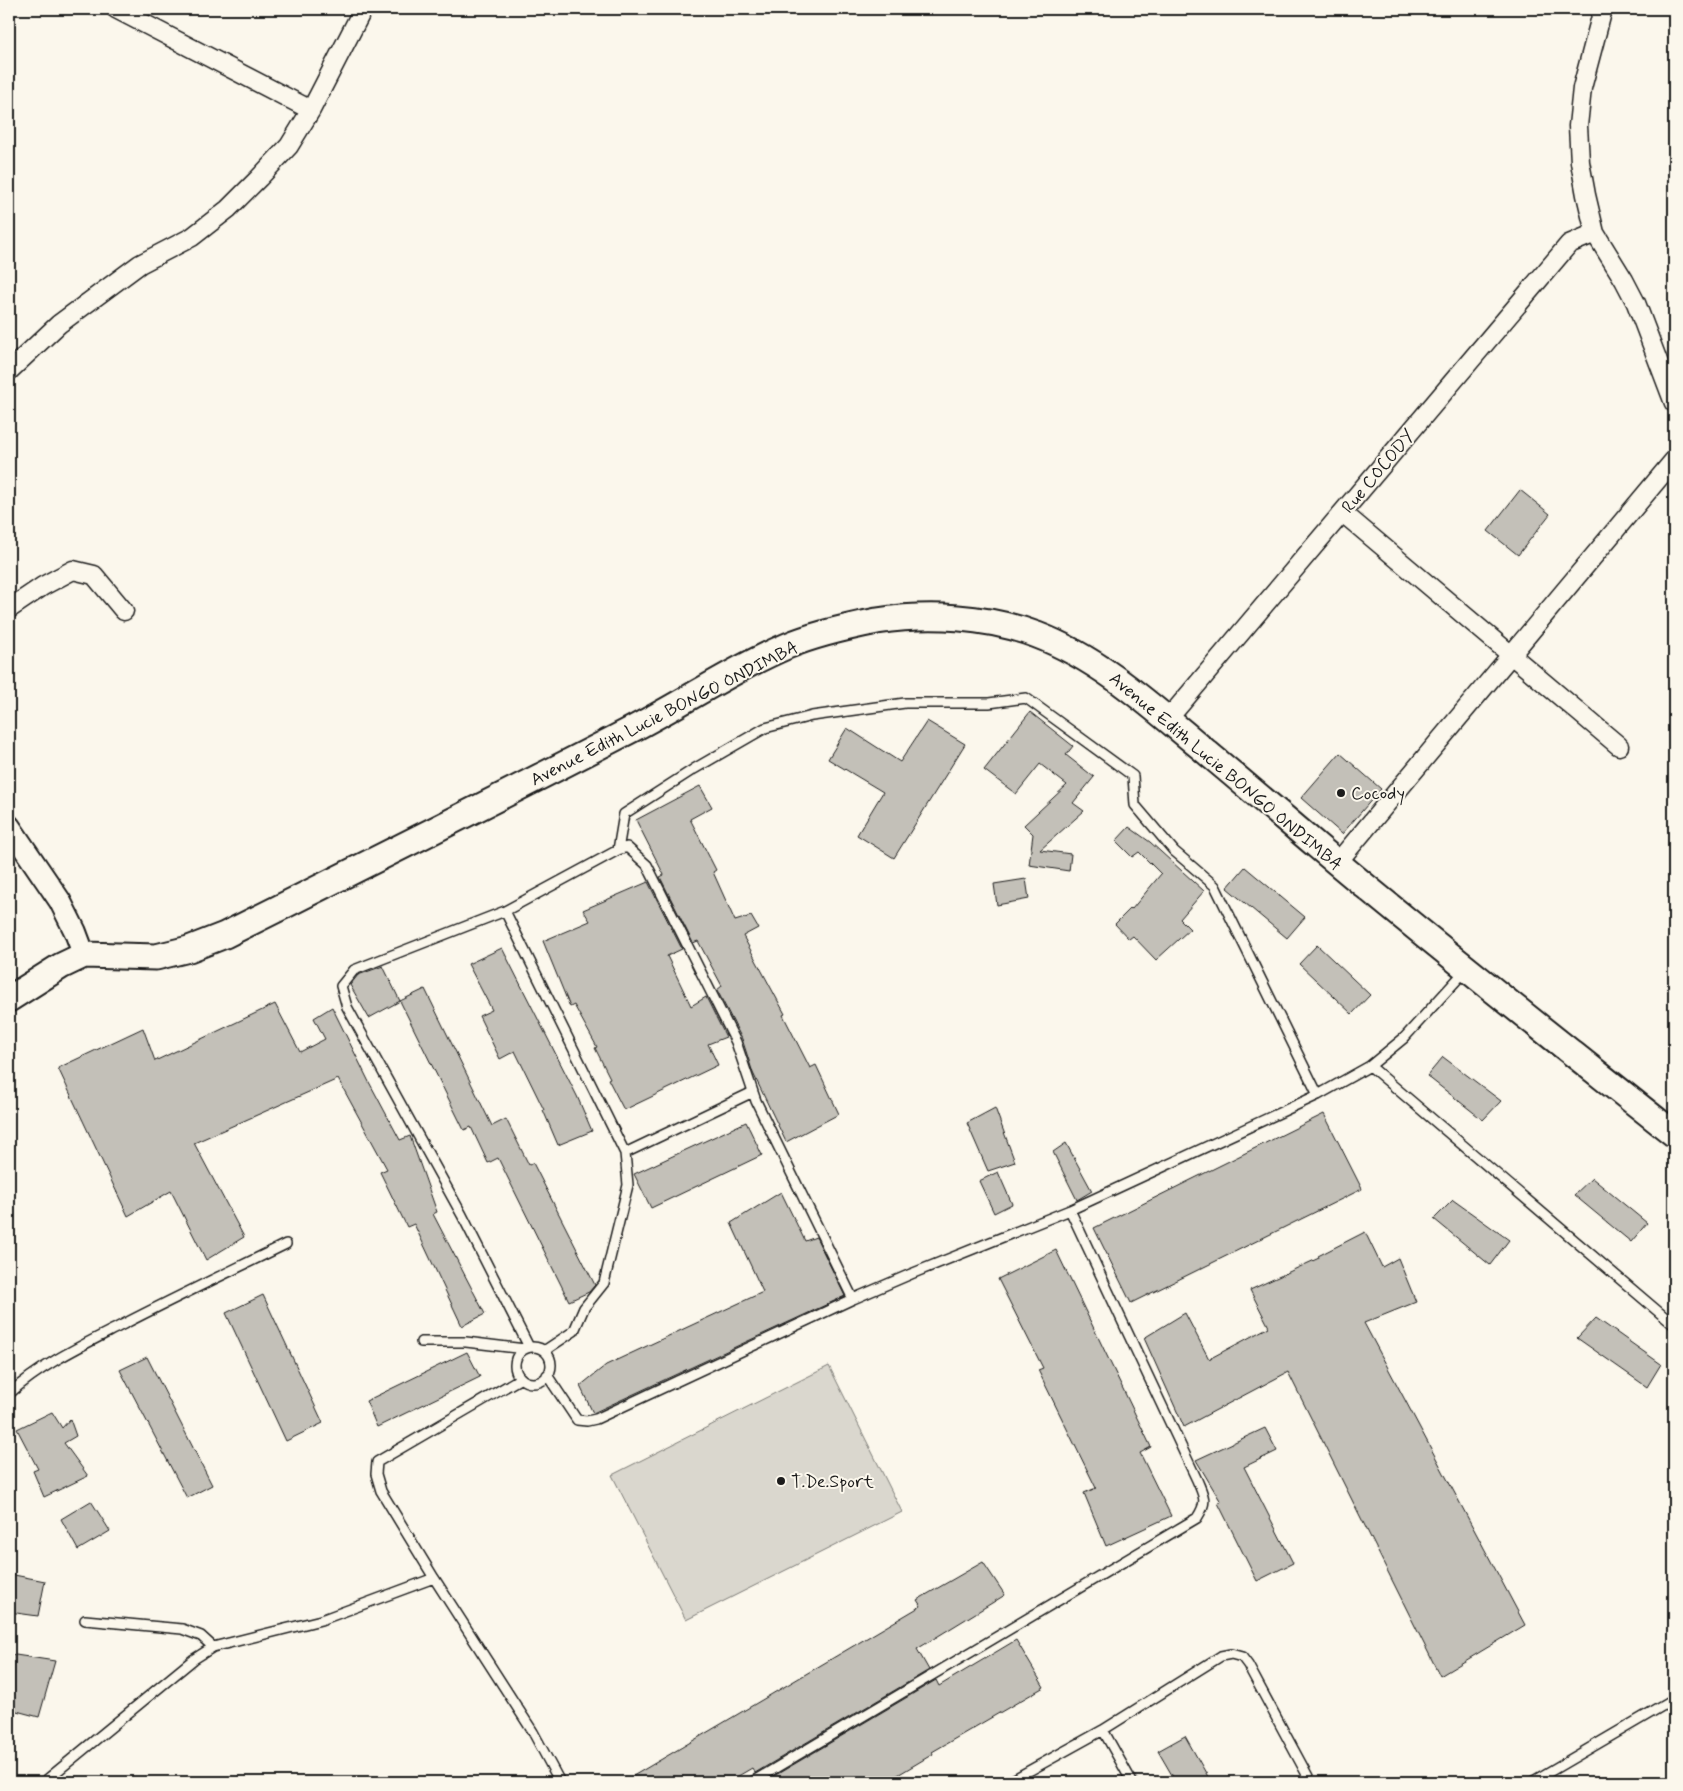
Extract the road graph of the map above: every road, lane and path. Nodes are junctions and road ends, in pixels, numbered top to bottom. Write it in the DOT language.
graph roads {
  1 [pos="116,9"];
  2 [pos="363,9"];
  3 [pos="1604,9"];
  4 [pos="311,110"];
  5 [pos="1595,233"];
  6 [pos="9,371"];
  7 [pos="1668,371"];
  8 [pos="1674,403"];
  9 [pos="1674,460"];
  10 [pos="1343,513"];
  11 [pos="9,609"];
  12 [pos="124,611"];
  13 [pos="1511,654"];
  14 [pos="1168,720"];
  15 [pos="1619,746"];
  16 [pos="9,826"];
  17 [pos="618,850"];
  18 [pos="1337,863"];
  19 [pos="505,911"];
  20 [pos="84,955"];
  21 [pos="1467,970"];
  22 [pos="9,999"];
  23 [pos="1370,1066"];
  24 [pos="754,1092"];
  25 [pos="1318,1095"];
  26 [pos="1674,1134"];
  27 [pos="625,1153"];
  28 [pos="1070,1210"];
  29 [pos="286,1244"];
  30 [pos="853,1299"];
  31 [pos="1674,1325"];
  32 [pos="421,1342"];
  33 [pos="527,1348"];
  34 [pos="544,1351"];
  35 [pos="547,1375"];
  36 [pos="521,1378"];
  37 [pos="9,1394"];
  38 [pos="434,1578"];
  39 [pos="85,1620"];
  40 [pos="212,1647"];
  41 [pos="1674,1699"];
  42 [pos="1103,1730"];
  43 [pos="1014,1781"];
  44 [pos="44,1782"];
  45 [pos="560,1782"];
  46 [pos="752,1782"];
  47 [pos="1132,1782"];
  48 [pos="1311,1782"];
  49 [pos="1532,1782"];
  1 -- 4 [label="street"];
  2 -- 4 [label="street"];
  3 -- 5 [label="street"];
  4 -- 6 [label="street"];
  5 -- 7 [label="street"];
  5 -- 10 [label="street, Rue COCODY"];
  7 -- 8 [label="street"];
  9 -- 13 [label="street"];
  10 -- 13 [label="street"];
  10 -- 14 [label="street, Rue COCODY"];
  11 -- 12 [label="street"];
  13 -- 15 [label="street"];
  13 -- 18 [label="street"];
  14 -- 18 [label="main road, Avenue Edith Lucie BONGO ONDIMBA"];
  14 -- 20 [label="main road, Avenue Edith Lucie BONGO ONDIMBA"];
  16 -- 20 [label="street"];
  17 -- 19 [label="lane"];
  17 -- 24 [label="lane"];
  17 -- 25 [label="lane"];
  18 -- 21 [label="main road, Avenue Edith Lucie BONGO ONDIMBA"];
  19 -- 27 [label="lane"];
  19 -- 33 [label="lane"];
  20 -- 22 [label="main road"];
  21 -- 23 [label="lane"];
  21 -- 26 [label="main road, Avenue Edith Lucie BONGO ONDIMBA"];
  23 -- 25 [label="lane"];
  23 -- 31 [label="lane"];
  24 -- 27 [label="lane"];
  24 -- 30 [label="lane"];
  25 -- 28 [label="lane"];
  27 -- 34 [label="lane"];
  28 -- 30 [label="lane"];
  28 -- 46 [label="lane"];
  29 -- 37 [label="lane"];
  30 -- 35 [label="lane"];
  32 -- 33 [label="lane"];
  33 -- 34 [label="lane"];
  33 -- 36 [label="lane"];
  34 -- 35 [label="lane"];
  35 -- 36 [label="lane"];
  36 -- 38 [label="lane"];
  38 -- 40 [label="lane"];
  38 -- 45 [label="lane"];
  39 -- 40 [label="lane"];
  40 -- 44 [label="lane"];
  41 -- 49 [label="lane"];
  42 -- 43 [label="lane"];
  42 -- 47 [label="lane"];
  42 -- 48 [label="lane"];
}
